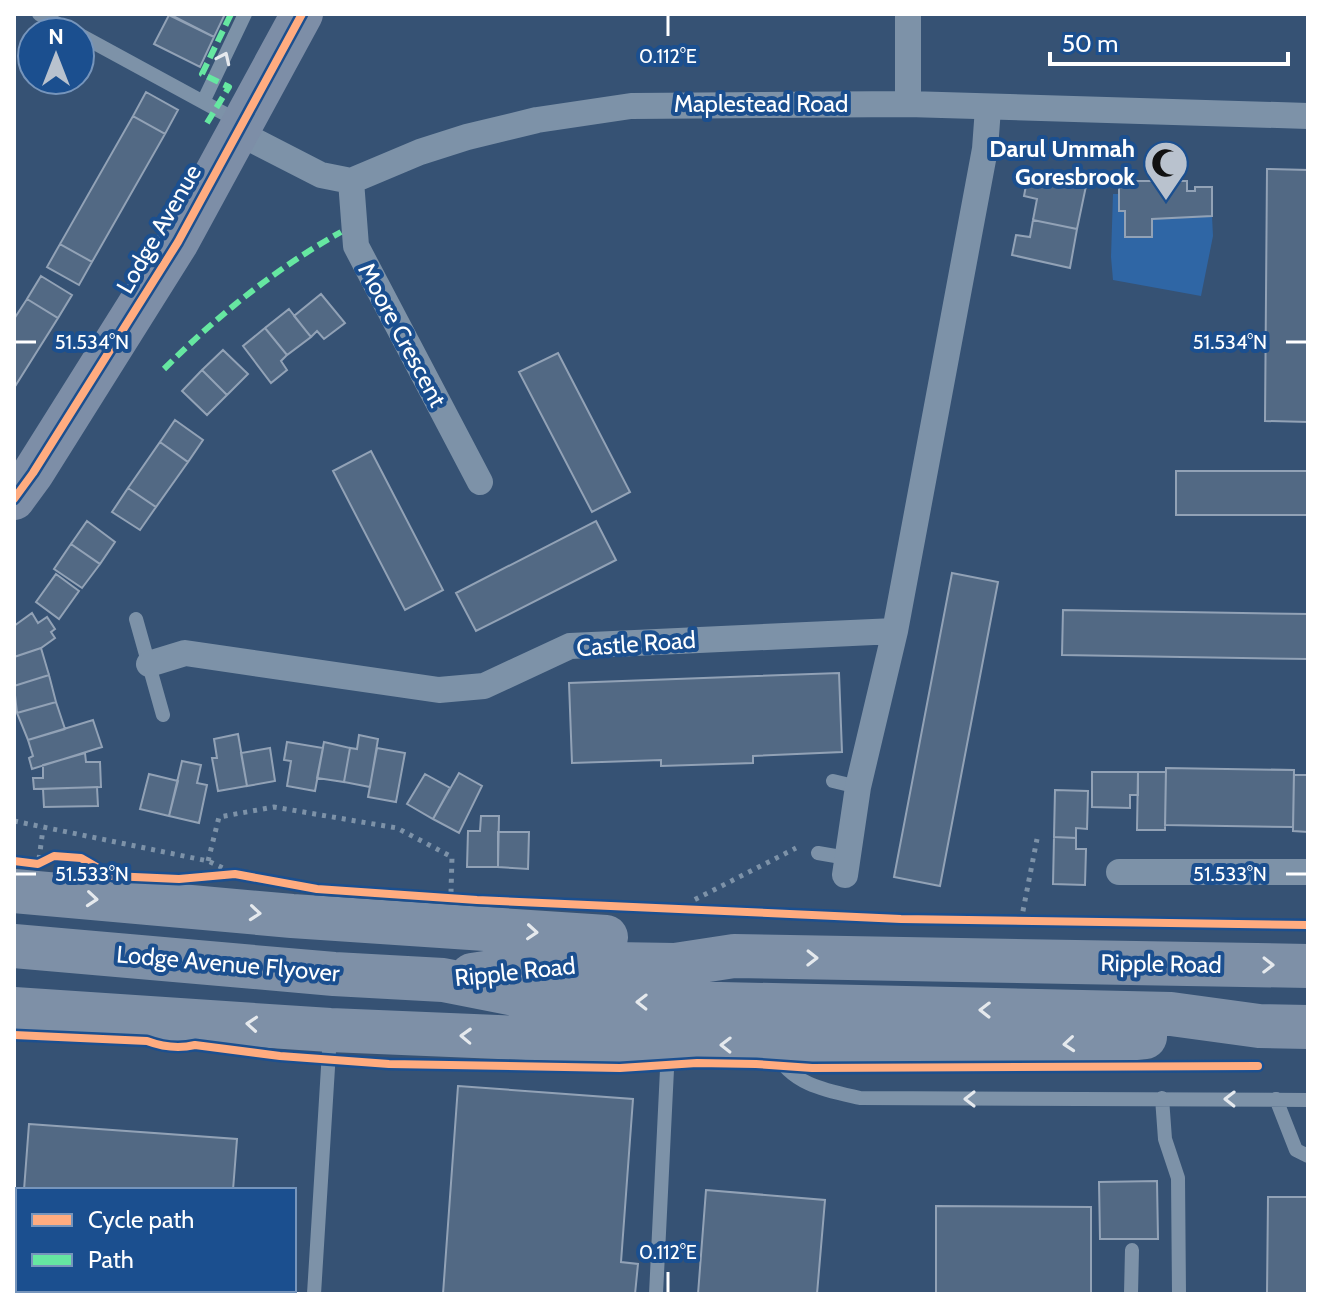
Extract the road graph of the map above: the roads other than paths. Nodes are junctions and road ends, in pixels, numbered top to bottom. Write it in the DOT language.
graph roads {
  1 [pos="245,14"];
  2 [pos="302,14"];
  3 [pos="908,14"];
  4 [pos="96,44"];
  5 [pos="203,102"];
  6 [pos="908,104"];
  7 [pos="988,108"];
  8 [pos="1308,116"];
  9 [pos="239,127"];
  10 [pos="351,181"];
  11 [pos="480,482"];
  12 [pos="14,499"];
  13 [pos="136,619"];
  14 [pos="895,631"];
  15 [pos="149,664"];
  16 [pos="163,715"];
  17 [pos="818,853"];
  18 [pos="846,867"];
  19 [pos="31,869"];
  20 [pos="1119,872"];
  21 [pos="1308,872"];
  22 [pos="14,946"];
  23 [pos="734,956"];
  24 [pos="1308,966"];
  25 [pos="443,980"];
  26 [pos="14,1009"];
  27 [pos="1259,1026"];
  28 [pos="1308,1027"];
  29 [pos="330,1030"];
  30 [pos="669,1044"];
  31 [pos="776,1046"];
  32 [pos="1162,1098"];
  33 [pos="1276,1099"];
  34 [pos="1308,1100"];
  35 [pos="1308,1156"];
  36 [pos="1132,1250"];
  37 [pos="314,1294"];
  38 [pos="656,1294"];
  39 [pos="1131,1294"];
  40 [pos="1179,1294"];
  5 -- 1 [label="lane, one-way"];
  2 -- 9 [label="main road, Lodge Avenue"];
  3 -- 6 [label="street"];
  4 -- 5 [label="lane"];
  5 -- 9 [label="lane"];
  6 -- 7 [label="street, Maplestead Road"];
  6 -- 10 [label="street, Maplestead Road"];
  7 -- 8 [label="street, Maplestead Road"];
  7 -- 14 [label="street"];
  9 -- 10 [label="street"];
  9 -- 12 [label="main road, Lodge Avenue"];
  10 -- 11 [label="street, Moore Crescent"];
  13 -- 15 [label="lane"];
  14 -- 15 [label="street, Castle Road"];
  14 -- 18 [label="street"];
  15 -- 16 [label="lane"];
  17 -- 18 [label="lane"];
  19 -- 23 [label="highway, one-way"];
  20 -- 21 [label="street"];
  22 -- 25 [label="highway, Lodge Avenue Flyover"];
  23 -- 24 [label="highway, Ripple Road, one-way"];
  23 -- 25 [label="highway, Ripple Road"];
  27 -- 25 [label="highway, Ripple Road, one-way"];
  29 -- 26 [label="highway, one-way"];
  27 -- 28 [label="highway, Ripple Road"];
  27 -- 31 [label="highway, one-way"];
  30 -- 29 [label="highway, one-way"];
  29 -- 37 [label="lane"];
  31 -- 30 [label="highway, one-way"];
  30 -- 38 [label="lane"];
  32 -- 31 [label="lane, one-way"];
  33 -- 32 [label="lane, one-way"];
  32 -- 40 [label="lane"];
  33 -- 34 [label="lane"];
  33 -- 35 [label="lane"];
  36 -- 39 [label="lane"];
}
